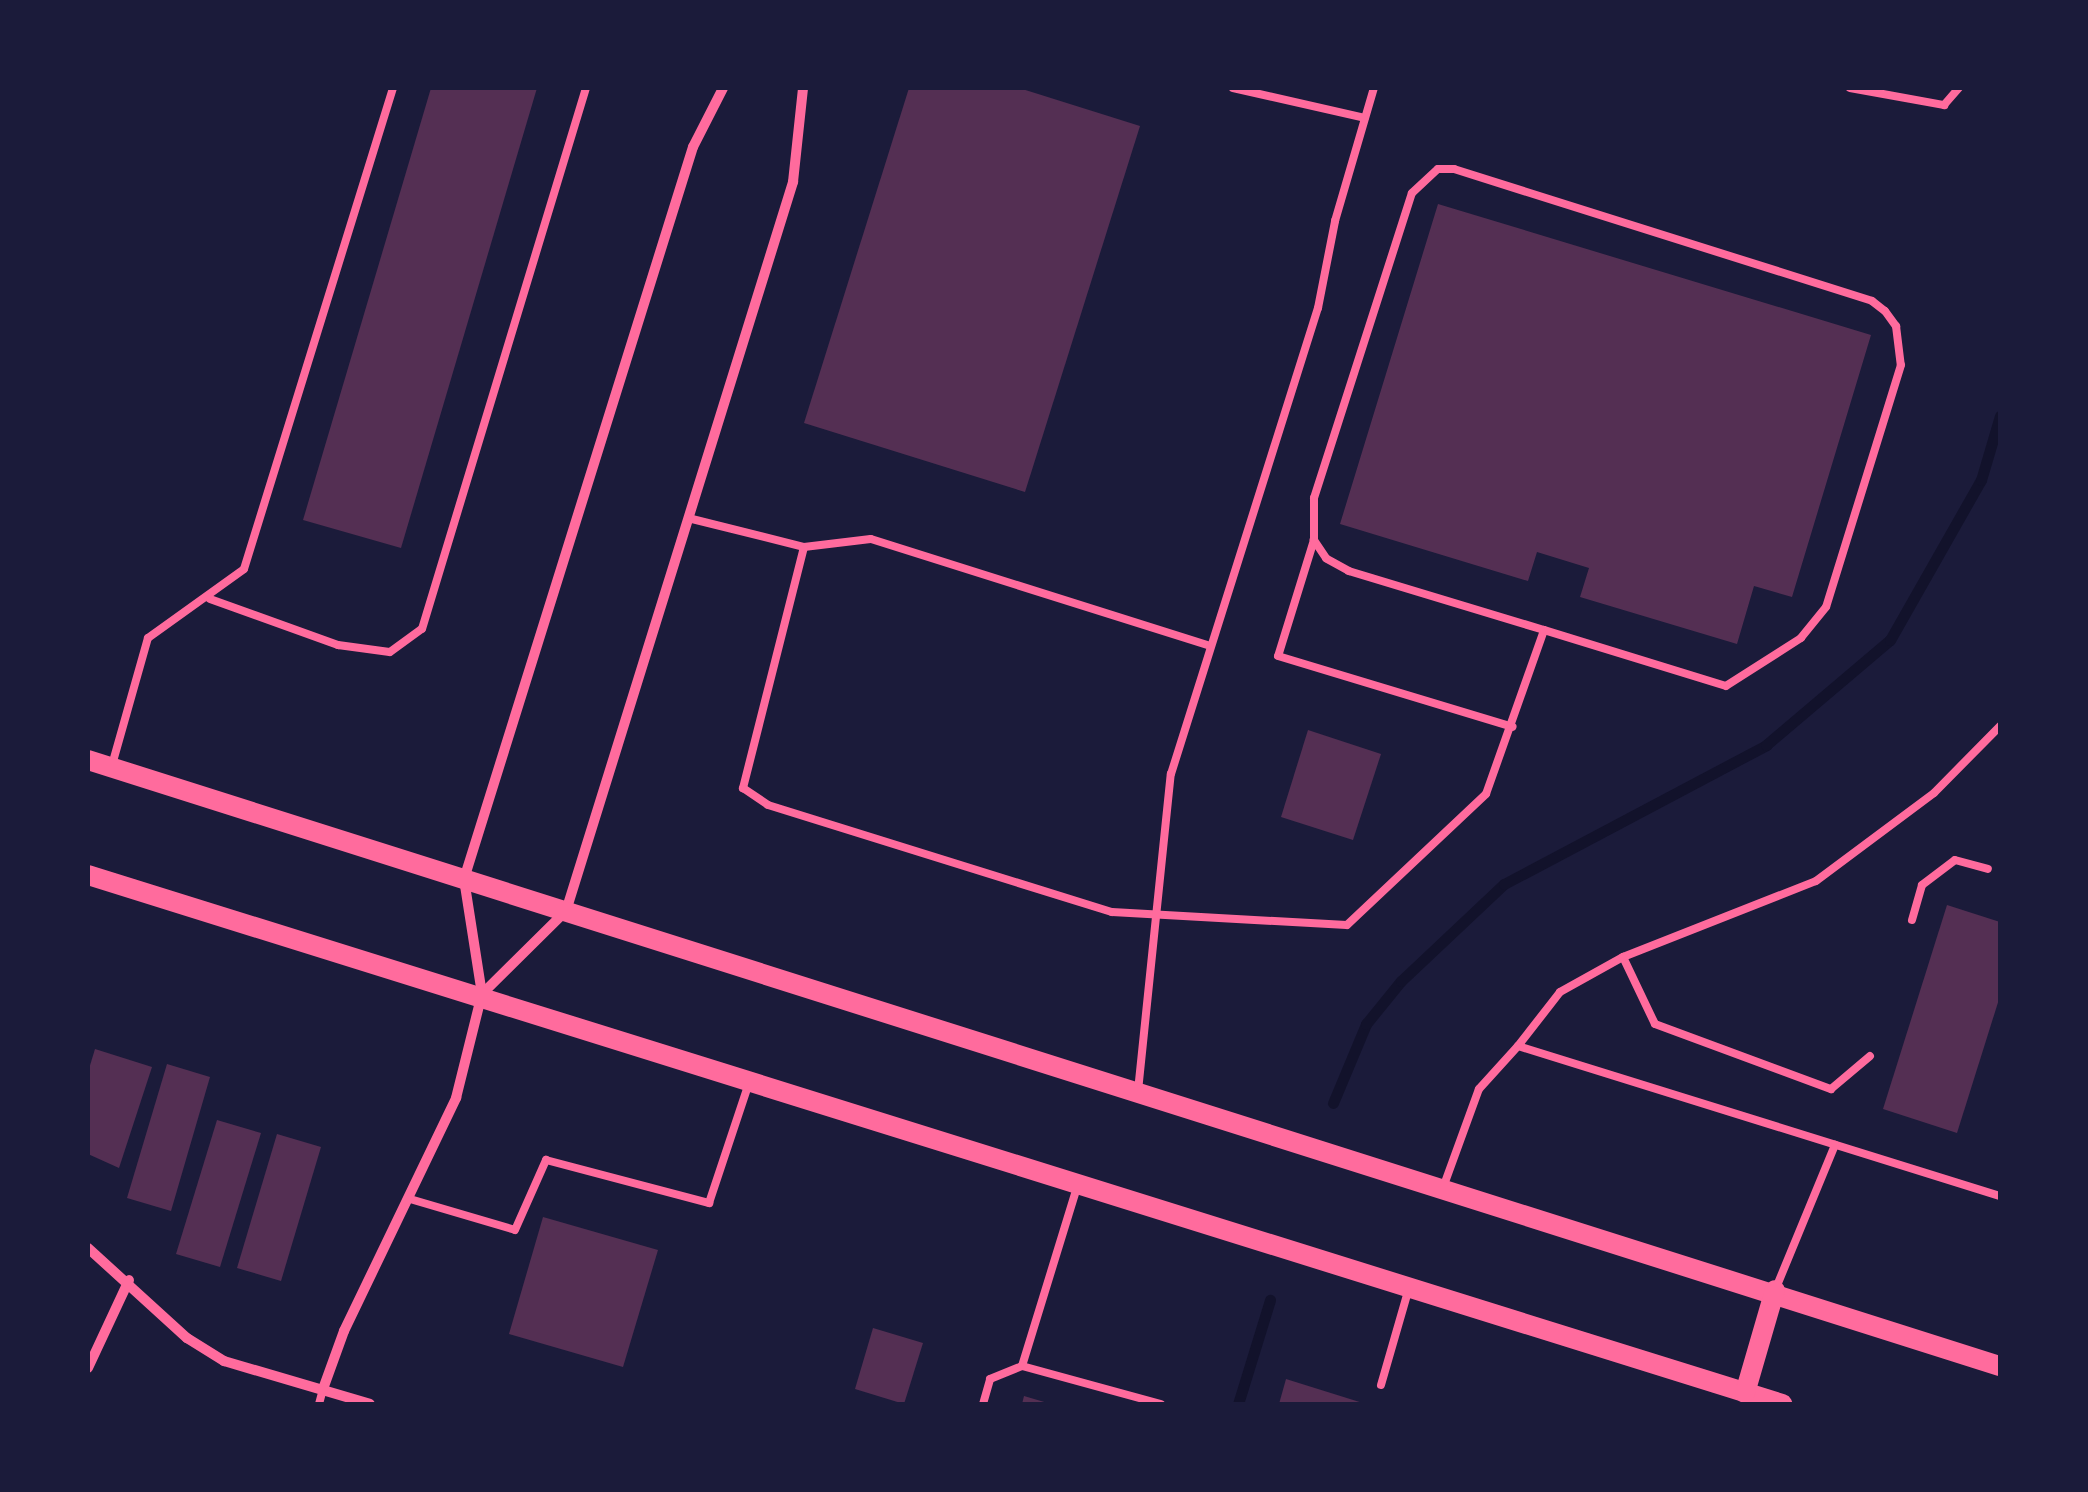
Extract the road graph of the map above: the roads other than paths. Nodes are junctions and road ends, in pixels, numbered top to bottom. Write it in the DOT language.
graph roads {
  1 [pos="393,88"];
  2 [pos="586,88"];
  3 [pos="722,88"];
  4 [pos="803,88"];
  5 [pos="1233,88"];
  6 [pos="1374,88"];
  7 [pos="1850,88"];
  8 [pos="1959,88"];
  9 [pos="1365,118"];
  10 [pos="688,518"];
  11 [pos="1314,540"];
  12 [pos="804,547"];
  13 [pos="210,599"];
  14 [pos="1544,630"];
  15 [pos="1211,646"];
  16 [pos="1513,726"];
  17 [pos="2000,726"];
  18 [pos="88,760"];
  19 [pos="112,767"];
  20 [pos="1988,870"];
  21 [pos="88,875"];
  22 [pos="464,879"];
  23 [pos="566,910"];
  24 [pos="1159,912"];
  25 [pos="1912,920"];
  26 [pos="1623,957"];
  27 [pos="482,994"];
  28 [pos="1518,1046"];
  29 [pos="1870,1056"];
  30 [pos="750,1079"];
  31 [pos="1138,1091"];
  32 [pos="1835,1144"];
  33 [pos="1078,1183"];
  34 [pos="1443,1186"];
  35 [pos="2000,1196"];
  36 [pos="410,1199"];
  37 [pos="88,1248"];
  38 [pos="129,1280"];
  39 [pos="1409,1288"];
  40 [pos="1776,1290"];
  41 [pos="1022,1366"];
  42 [pos="2000,1366"];
  43 [pos="88,1368"];
  44 [pos="1380,1385"];
  45 [pos="324,1389"];
  46 [pos="1744,1399"];
  47 [pos="319,1404"];
  48 [pos="370,1404"];
  49 [pos="983,1404"];
  50 [pos="1161,1404"];
  51 [pos="1782,1404"];
  1 -- 13 [label="lane"];
  2 -- 13 [label="lane"];
  3 -- 22 [label="street"];
  4 -- 10 [label="street"];
  5 -- 9 [label="lane"];
  6 -- 9 [label="lane"];
  7 -- 8 [label="lane"];
  9 -- 15 [label="lane"];
  10 -- 12 [label="lane"];
  10 -- 23 [label="street"];
  11 -- 14 [label="lane"];
  11 -- 14 [label="lane"];
  11 -- 16 [label="lane"];
  12 -- 15 [label="lane"];
  12 -- 24 [label="lane"];
  13 -- 19 [label="lane"];
  14 -- 16 [label="lane"];
  15 -- 24 [label="lane"];
  16 -- 24 [label="lane"];
  17 -- 26 [label="lane"];
  18 -- 19 [label="main road"];
  19 -- 22 [label="main road"];
  20 -- 25 [label="lane"];
  21 -- 27 [label="main road"];
  22 -- 23 [label="main road"];
  22 -- 27 [label="street"];
  23 -- 27 [label="street"];
  23 -- 31 [label="main road"];
  24 -- 31 [label="lane"];
  26 -- 28 [label="lane"];
  26 -- 29 [label="lane"];
  27 -- 30 [label="main road"];
  27 -- 36 [label="street"];
  28 -- 32 [label="lane"];
  28 -- 34 [label="lane"];
  30 -- 33 [label="main road"];
  30 -- 36 [label="lane"];
  31 -- 34 [label="main road"];
  32 -- 35 [label="lane"];
  32 -- 40 [label="lane"];
  33 -- 39 [label="main road"];
  33 -- 41 [label="lane"];
  34 -- 40 [label="main road"];
  36 -- 45 [label="street"];
  37 -- 38 [label="street"];
  38 -- 43 [label="street"];
  38 -- 45 [label="street"];
  39 -- 44 [label="lane"];
  39 -- 46 [label="main road"];
  40 -- 42 [label="main road"];
  40 -- 46 [label="main road"];
  41 -- 49 [label="lane"];
  41 -- 50 [label="lane"];
  45 -- 47 [label="lane"];
  45 -- 48 [label="street"];
  46 -- 51 [label="main road"];
}
